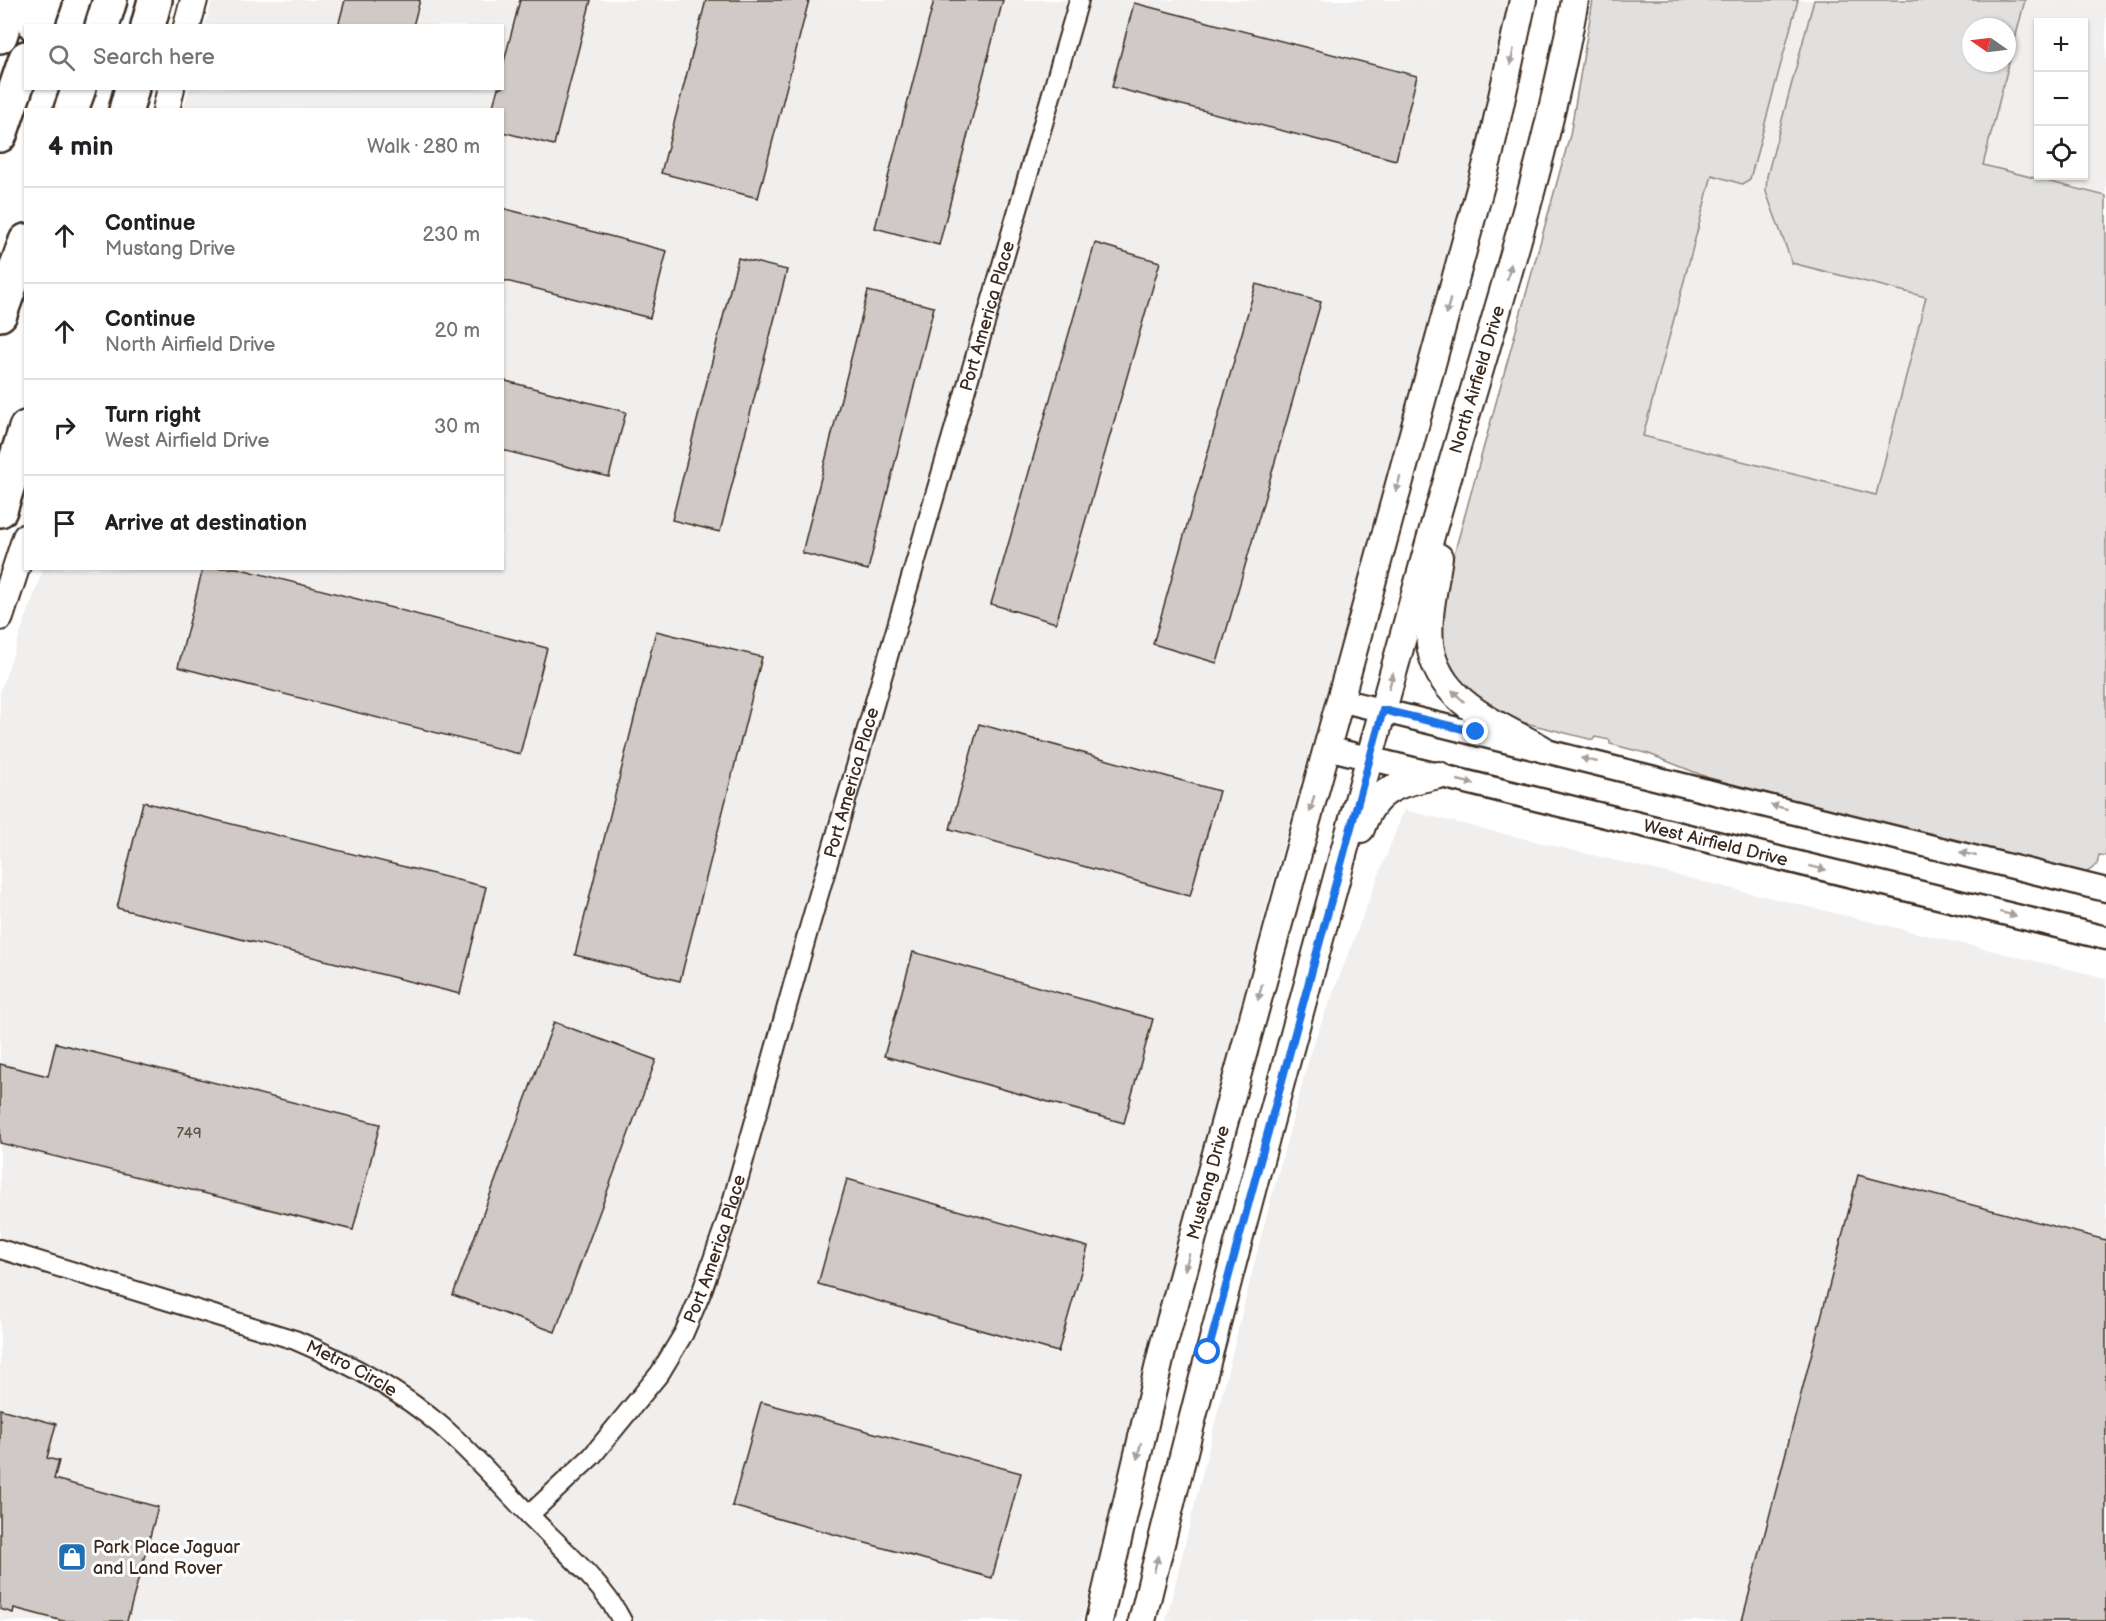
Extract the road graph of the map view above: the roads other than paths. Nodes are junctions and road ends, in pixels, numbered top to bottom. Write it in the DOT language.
graph roads {
  1 [pos="12,0"];
  2 [pos="45,0"];
  3 [pos="110,0"];
  4 [pos="155,0"];
  5 [pos="194,0"];
  6 [pos="1079,0"];
  7 [pos="1523,0"];
  8 [pos="1575,0"];
  9 [pos="37,24"];
  10 [pos="103,24"];
  11 [pos="149,24"];
  12 [pos="188,24"];
  13 [pos="0,36"];
  14 [pos="24,64"];
  15 [pos="78,90"];
  16 [pos="131,90"];
  17 [pos="171,90"];
  18 [pos="72,108"];
  19 [pos="127,108"];
  20 [pos="166,108"];
  21 [pos="0,135"];
  22 [pos="24,247"];
  23 [pos="0,315"];
  24 [pos="24,435"];
  25 [pos="1457,449"];
  26 [pos="0,510"];
  27 [pos="24,543"];
  28 [pos="0,617"];
  29 [pos="1340,700"];
  30 [pos="1383,710"];
  31 [pos="1327,748"];
  32 [pos="1543,749"];
  33 [pos="1370,758"];
  34 [pos="1439,775"];
  35 [pos="2106,890"];
  36 [pos="2106,938"];
  37 [pos="1302,1003"];
  38 [pos="0,1249"];
  39 [pos="529,1515"];
  40 [pos="622,1621"];
  41 [pos="1099,1621"];
  42 [pos="1142,1621"];
  1 -- 13 [label="highway"];
  2 -- 9 [label="highway"];
  3 -- 10 [label="highway"];
  4 -- 11 [label="highway"];
  5 -- 12 [label="main road"];
  6 -- 39 [label="street, Port America Place"];
  7 -- 29 [label="main road, one-way"];
  25 -- 8 [label="main road, North Airfield Drive, one-way"];
  14 -- 21 [label="highway"];
  15 -- 18 [label="highway"];
  16 -- 19 [label="highway"];
  17 -- 20 [label="main road"];
  22 -- 23 [label="highway"];
  24 -- 26 [label="highway"];
  30 -- 25 [label="main road, North Airfield Drive, one-way"];
  32 -- 25 [label="main road, one-way"];
  27 -- 28 [label="main road"];
  29 -- 30 [label="street"];
  29 -- 31 [label="main road"];
  30 -- 32 [label="street"];
  30 -- 33 [label="main road, North Airfield Drive"];
  31 -- 33 [label="street, West Airfield Drive"];
  31 -- 41 [label="main road, Mustang Drive, one-way"];
  35 -- 32 [label="street, one-way"];
  33 -- 34 [label="street, West Airfield Drive"];
  33 -- 37 [label="main road"];
  34 -- 36 [label="street, West Airfield Drive, one-way"];
  34 -- 37 [label="main road"];
  42 -- 37 [label="main road, one-way"];
  38 -- 39 [label="street, Metro Circle"];
  39 -- 40 [label="street, Metro Circle"];
}
